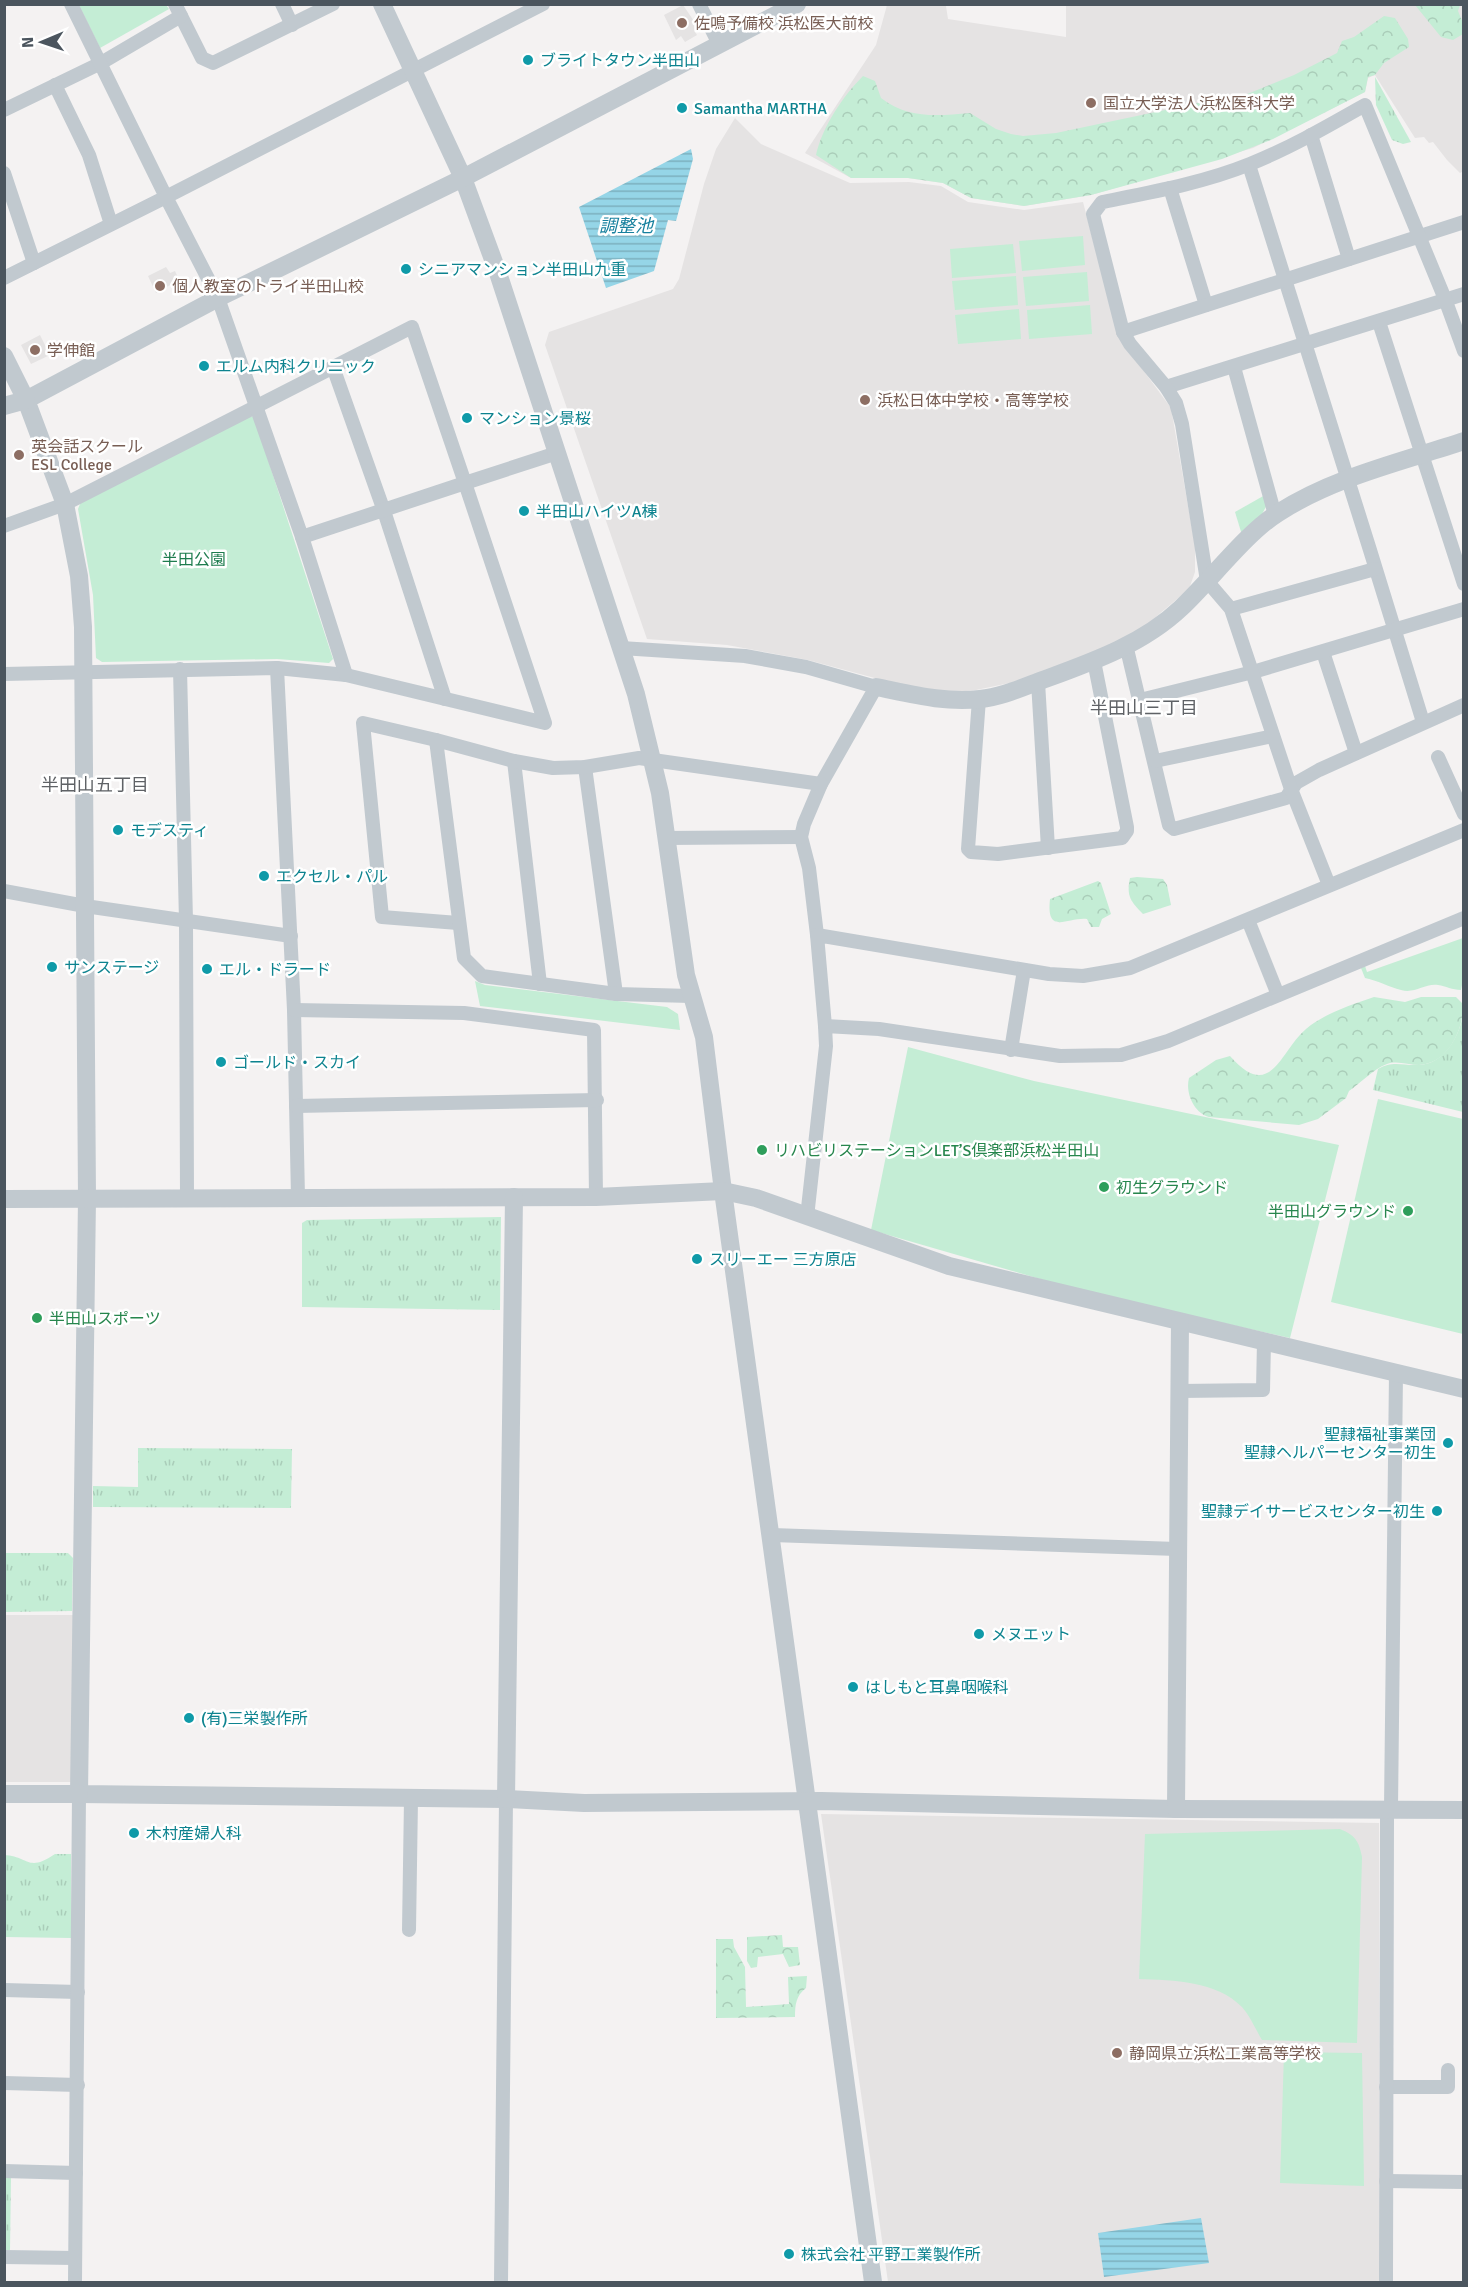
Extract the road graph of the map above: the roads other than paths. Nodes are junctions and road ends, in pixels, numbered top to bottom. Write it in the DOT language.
graph roads {
  1 [pos="71,4"];
  2 [pos="282,4"];
  3 [pos="333,4"];
  4 [pos="382,4"];
  5 [pos="699,4"];
  6 [pos="797,4"];
  7 [pos="533,7"];
  8 [pos="178,10"];
  9 [pos="292,25"];
  10 [pos="719,44"];
  11 [pos="101,63"];
  12 [pos="415,70"];
  13 [pos="55,85"];
  14 [pos="6,106"];
  15 [pos="1311,135"];
  16 [pos="1249,165"];
  17 [pos="4,173"];
  18 [pos="463,178"];
  19 [pos="1170,188"];
  20 [pos="166,197"];
  21 [pos="1464,222"];
  22 [pos="111,224"];
  23 [pos="1418,236"];
  24 [pos="1349,259"];
  25 [pos="34,263"];
  26 [pos="4,278"];
  27 [pos="1286,279"];
  28 [pos="1464,294"];
  29 [pos="218,298"];
  30 [pos="1445,299"];
  31 [pos="1206,305"];
  32 [pos="1379,322"];
  33 [pos="1123,332"];
  34 [pos="1308,344"];
  35 [pos="1464,351"];
  36 [pos="4,356"];
  37 [pos="333,367"];
  38 [pos="1234,367"];
  39 [pos="1166,387"];
  40 [pos="26,400"];
  41 [pos="255,405"];
  42 [pos="4,406"];
  43 [pos="1464,441"];
  44 [pos="556,453"];
  45 [pos="1422,454"];
  46 [pos="1346,479"];
  47 [pos="465,483"];
  48 [pos="66,504"];
  49 [pos="384,511"];
  50 [pos="1275,514"];
  51 [pos="4,526"];
  52 [pos="302,537"];
  53 [pos="1375,569"];
  54 [pos="1207,581"];
  55 [pos="1464,584"];
  56 [pos="1231,609"];
  57 [pos="1464,609"];
  58 [pos="1395,631"];
  59 [pos="1126,645"];
  60 [pos="621,648"];
  61 [pos="1323,652"];
  62 [pos="1094,661"];
  63 [pos="277,668"];
  64 [pos="180,669"];
  65 [pos="83,671"];
  66 [pos="1253,672"];
  67 [pos="4,674"];
  68 [pos="346,675"];
  69 [pos="1038,682"];
  70 [pos="876,687"];
  71 [pos="445,699"];
  72 [pos="979,699"];
  73 [pos="1140,700"];
  74 [pos="1464,705"];
  75 [pos="1423,722"];
  76 [pos="1273,736"];
  77 [pos="436,740"];
  78 [pos="1356,753"];
  79 [pos="1438,757"];
  80 [pos="653,760"];
  81 [pos="513,761"];
  82 [pos="1155,761"];
  83 [pos="585,767"];
  84 [pos="821,784"];
  85 [pos="1291,789"];
  86 [pos="1464,814"];
  87 [pos="1464,830"];
  88 [pos="801,837"];
  89 [pos="666,838"];
  90 [pos="1048,848"];
  91 [pos="1329,885"];
  92 [pos="4,891"];
  93 [pos="85,906"];
  94 [pos="1464,918"];
  95 [pos="1248,920"];
  96 [pos="186,921"];
  97 [pos="458,923"];
  98 [pos="817,935"];
  99 [pos="291,936"];
  100 [pos="1024,970"];
  101 [pos="540,984"];
  102 [pos="616,993"];
  103 [pos="1278,995"];
  104 [pos="691,996"];
  105 [pos="294,1010"];
  106 [pos="825,1026"];
  107 [pos="1011,1050"];
  108 [pos="597,1100"];
  109 [pos="296,1106"];
  110 [pos="723,1191"];
  111 [pos="187,1197"];
  112 [pos="298,1197"];
  113 [pos="514,1197"];
  114 [pos="596,1197"];
  115 [pos="87,1198"];
  116 [pos="4,1199"];
  117 [pos="807,1217"];
  118 [pos="1180,1322"];
  119 [pos="1264,1341"];
  120 [pos="1396,1372"];
  121 [pos="1464,1389"];
  122 [pos="1180,1391"];
  123 [pos="772,1535"];
  124 [pos="1177,1549"];
  125 [pos="4,1794"];
  126 [pos="79,1794"];
  127 [pos="411,1799"];
  128 [pos="506,1799"];
  129 [pos="806,1801"];
  130 [pos="1391,1808"];
  131 [pos="1176,1809"];
  132 [pos="1464,1810"];
  133 [pos="409,1929"];
  134 [pos="4,1990"];
  135 [pos="78,1992"];
  136 [pos="1448,2070"];
  137 [pos="4,2084"];
  138 [pos="78,2085"];
  139 [pos="1386,2087"];
  140 [pos="4,2171"];
  141 [pos="76,2173"];
  142 [pos="1386,2181"];
  143 [pos="1464,2182"];
  144 [pos="4,2257"];
  145 [pos="75,2258"];
  146 [pos="75,2283"];
  147 [pos="501,2283"];
  148 [pos="873,2283"];
  149 [pos="1386,2283"];
  1 -- 11 [label="street"];
  2 -- 9 [label="street"];
  3 -- 9 [label="street"];
  4 -- 12 [label="street"];
  5 -- 10 [label="street"];
  6 -- 10 [label="street"];
  7 -- 12 [label="street"];
  8 -- 9 [label="street"];
  8 -- 11 [label="street"];
  10 -- 18 [label="street"];
  11 -- 13 [label="street"];
  11 -- 20 [label="street"];
  12 -- 18 [label="street"];
  12 -- 20 [label="street"];
  13 -- 14 [label="street"];
  13 -- 22 [label="street"];
  15 -- 16 [label="street"];
  15 -- 23 [label="street"];
  15 -- 24 [label="street"];
  16 -- 19 [label="street"];
  16 -- 27 [label="street"];
  17 -- 25 [label="street"];
  18 -- 29 [label="street"];
  18 -- 44 [label="street"];
  19 -- 31 [label="street"];
  19 -- 33 [label="street"];
  20 -- 22 [label="street"];
  20 -- 29 [label="street"];
  21 -- 23 [label="street"];
  22 -- 25 [label="street"];
  23 -- 24 [label="street"];
  23 -- 30 [label="street"];
  24 -- 27 [label="street"];
  25 -- 26 [label="street"];
  27 -- 31 [label="street"];
  27 -- 34 [label="street"];
  28 -- 30 [label="street"];
  29 -- 40 [label="street"];
  29 -- 41 [label="street"];
  30 -- 32 [label="street"];
  30 -- 35 [label="street"];
  31 -- 33 [label="street"];
  32 -- 34 [label="street"];
  32 -- 45 [label="street"];
  33 -- 39 [label="street"];
  34 -- 38 [label="street"];
  34 -- 46 [label="street"];
  36 -- 40 [label="street"];
  37 -- 41 [label="street"];
  37 -- 47 [label="street"];
  37 -- 49 [label="street"];
  38 -- 39 [label="street"];
  38 -- 50 [label="street"];
  39 -- 54 [label="street"];
  40 -- 42 [label="street"];
  40 -- 48 [label="street"];
  41 -- 48 [label="street"];
  41 -- 52 [label="street"];
  43 -- 45 [label="street"];
  44 -- 47 [label="street"];
  44 -- 60 [label="street"];
  45 -- 46 [label="street"];
  45 -- 55 [label="street"];
  46 -- 50 [label="street"];
  46 -- 53 [label="street"];
  47 -- 49 [label="street"];
  47 -- 71 [label="street"];
  48 -- 51 [label="street"];
  48 -- 65 [label="street"];
  49 -- 52 [label="street"];
  49 -- 71 [label="street"];
  50 -- 54 [label="street"];
  52 -- 68 [label="street"];
  53 -- 56 [label="street"];
  53 -- 58 [label="street"];
  54 -- 56 [label="street"];
  54 -- 59 [label="street"];
  56 -- 66 [label="street"];
  57 -- 58 [label="street"];
  58 -- 61 [label="street"];
  58 -- 75 [label="street"];
  59 -- 62 [label="street"];
  59 -- 73 [label="street"];
  60 -- 70 [label="street"];
  60 -- 80 [label="street"];
  61 -- 66 [label="street"];
  61 -- 78 [label="street"];
  62 -- 69 [label="street"];
  62 -- 90 [label="street"];
  63 -- 64 [label="street"];
  63 -- 68 [label="street"];
  63 -- 99 [label="street"];
  64 -- 65 [label="street"];
  64 -- 96 [label="street"];
  65 -- 67 [label="street"];
  65 -- 93 [label="street"];
  66 -- 73 [label="street"];
  66 -- 76 [label="street"];
  68 -- 71 [label="street"];
  69 -- 72 [label="street"];
  69 -- 90 [label="street"];
  70 -- 72 [label="street"];
  70 -- 84 [label="street"];
  72 -- 90 [label="street"];
  73 -- 82 [label="street"];
  74 -- 75 [label="street"];
  75 -- 78 [label="street"];
  76 -- 82 [label="street"];
  76 -- 85 [label="street"];
  77 -- 81 [label="street"];
  77 -- 97 [label="street"];
  77 -- 97 [label="street"];
  78 -- 85 [label="street"];
  79 -- 86 [label="street"];
  80 -- 83 [label="street"];
  80 -- 84 [label="street"];
  80 -- 89 [label="street"];
  81 -- 83 [label="street"];
  81 -- 101 [label="street"];
  82 -- 85 [label="street"];
  83 -- 102 [label="street"];
  84 -- 88 [label="street"];
  85 -- 91 [label="street"];
  87 -- 91 [label="street"];
  88 -- 89 [label="street"];
  88 -- 98 [label="street"];
  89 -- 104 [label="street"];
  91 -- 95 [label="street"];
  92 -- 93 [label="street"];
  93 -- 96 [label="street"];
  93 -- 115 [label="street"];
  94 -- 103 [label="street"];
  95 -- 100 [label="street"];
  95 -- 103 [label="street"];
  96 -- 99 [label="street"];
  96 -- 111 [label="street"];
  97 -- 101 [label="street"];
  98 -- 100 [label="street"];
  98 -- 106 [label="street"];
  99 -- 105 [label="street"];
  100 -- 107 [label="street"];
  101 -- 102 [label="street"];
  102 -- 104 [label="street"];
  103 -- 107 [label="street"];
  104 -- 110 [label="street"];
  105 -- 108 [label="street"];
  105 -- 109 [label="street"];
  106 -- 107 [label="street"];
  106 -- 117 [label="street"];
  108 -- 109 [label="street"];
  108 -- 114 [label="street"];
  109 -- 112 [label="street"];
  110 -- 114 [label="street"];
  110 -- 117 [label="street"];
  110 -- 123 [label="street"];
  111 -- 112 [label="street"];
  111 -- 115 [label="street"];
  112 -- 113 [label="street"];
  113 -- 114 [label="street"];
  113 -- 128 [label="street"];
  115 -- 116 [label="street"];
  115 -- 126 [label="street"];
  117 -- 118 [label="street"];
  118 -- 119 [label="street"];
  118 -- 122 [label="street"];
  119 -- 120 [label="street"];
  119 -- 122 [label="street"];
  120 -- 121 [label="street"];
  120 -- 130 [label="street"];
  122 -- 124 [label="street"];
  123 -- 124 [label="street"];
  123 -- 129 [label="street"];
  124 -- 131 [label="street"];
  125 -- 126 [label="street"];
  126 -- 127 [label="street"];
  126 -- 135 [label="street"];
  127 -- 128 [label="street"];
  127 -- 133 [label="street"];
  128 -- 129 [label="street"];
  128 -- 147 [label="street"];
  129 -- 131 [label="street"];
  129 -- 148 [label="street"];
  130 -- 131 [label="street"];
  130 -- 132 [label="street"];
  130 -- 139 [label="street"];
  134 -- 135 [label="street"];
  135 -- 138 [label="street"];
  136 -- 139 [label="street"];
  137 -- 138 [label="street"];
  138 -- 141 [label="street"];
  139 -- 142 [label="street"];
  140 -- 141 [label="street"];
  141 -- 145 [label="street"];
  142 -- 143 [label="street"];
  142 -- 149 [label="street"];
  144 -- 145 [label="street"];
  145 -- 146 [label="street"];
}
